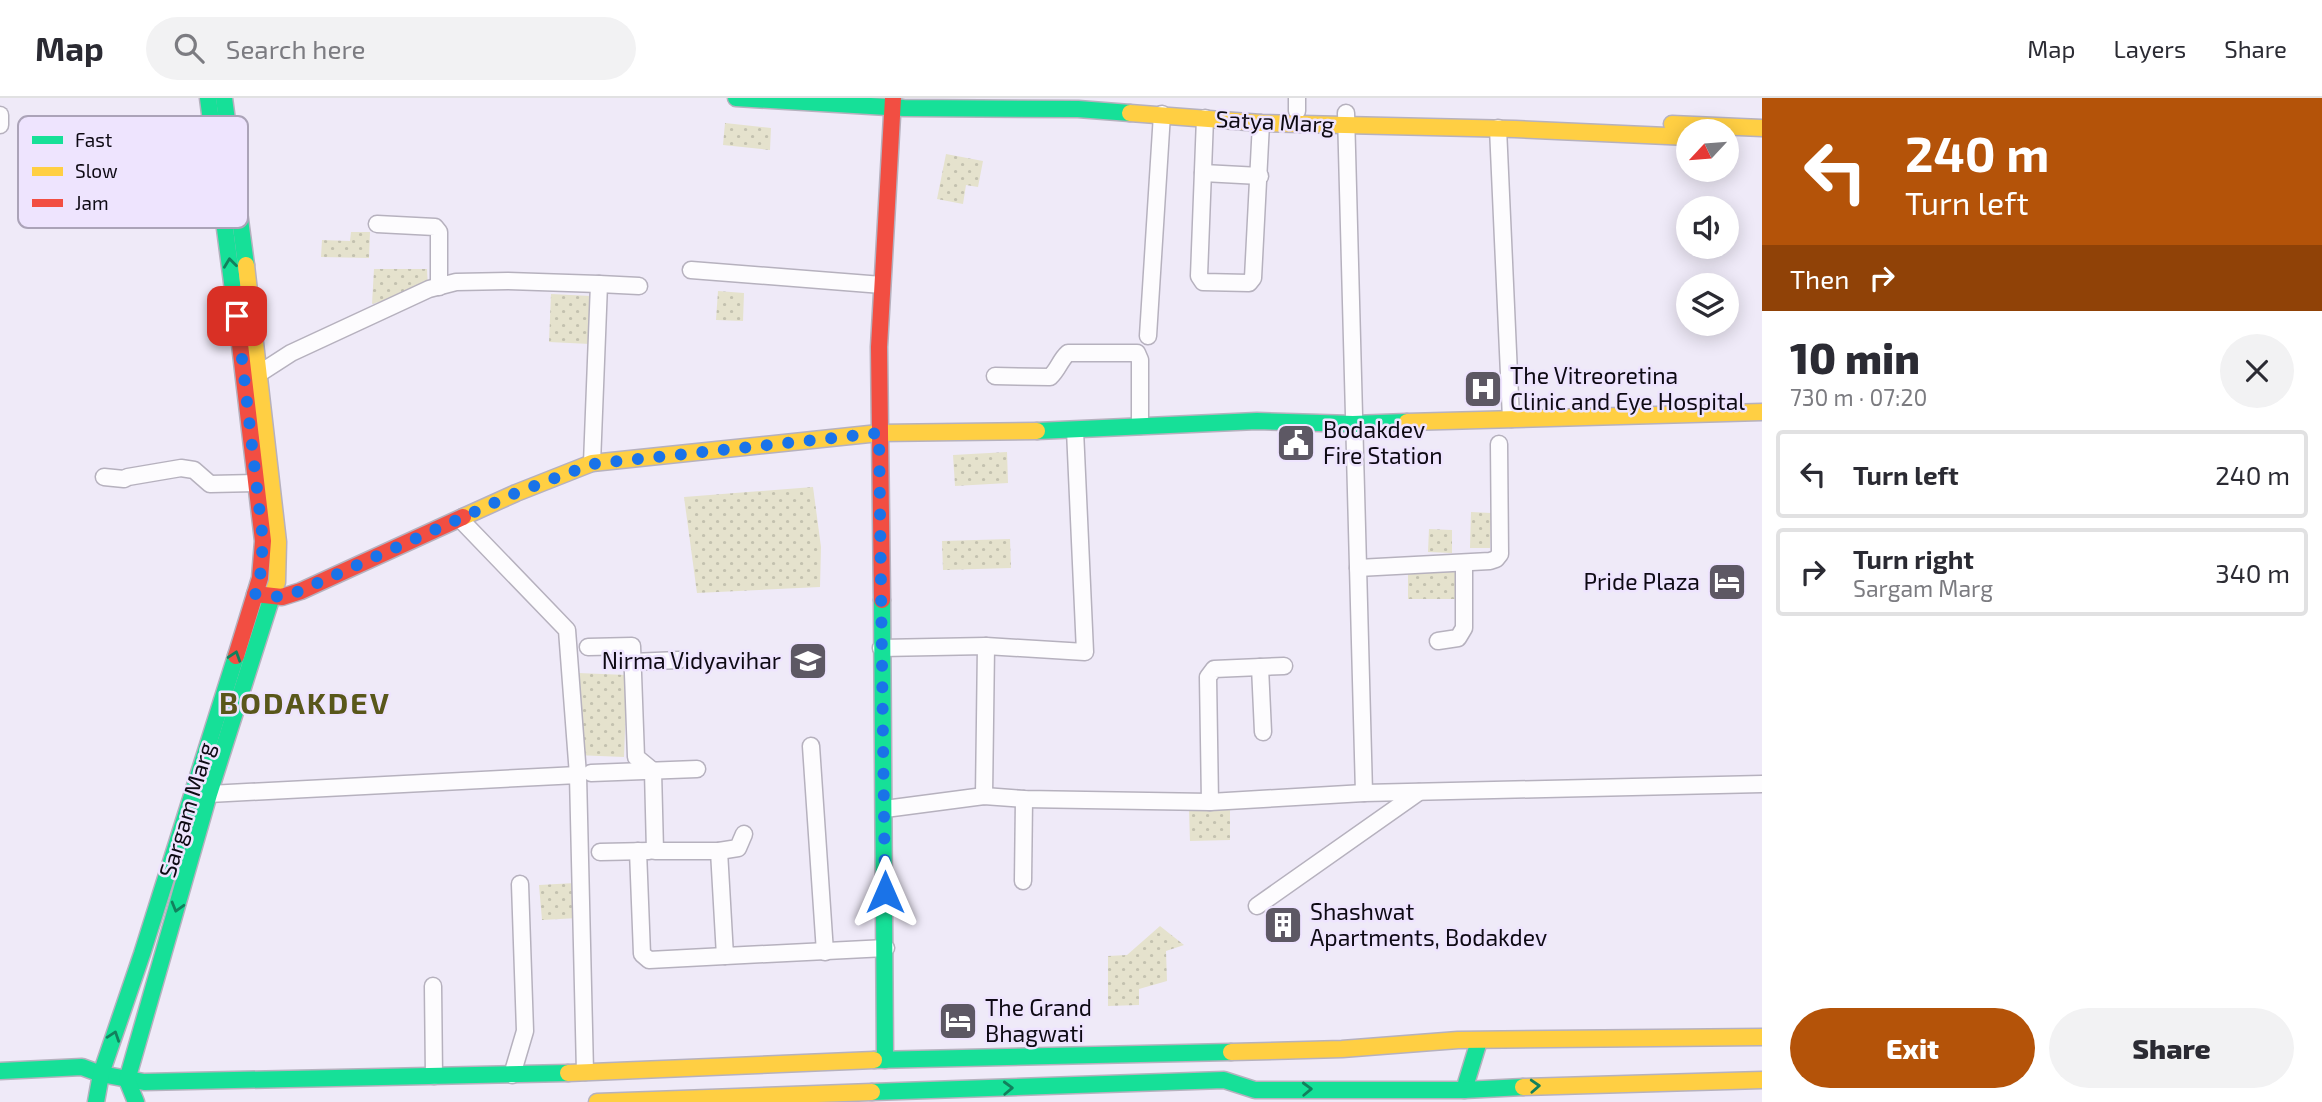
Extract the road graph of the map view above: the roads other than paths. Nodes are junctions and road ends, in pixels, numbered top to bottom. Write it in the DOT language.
graph roads {
  1 [pos="208,98"];
  2 [pos="224,98"];
  3 [pos="736,98"];
  4 [pos="1040,98"];
  5 [pos="893,103"];
  6 [pos="1297,104"];
  7 [pos="1163,114"];
  8 [pos="0,115"];
  9 [pos="210,116"];
  10 [pos="226,116"];
  11 [pos="1205,118"];
  12 [pos="1346,119"];
  13 [pos="1261,123"];
  14 [pos="0,125"];
  15 [pos="1498,128"];
  16 [pos="1629,128"];
  17 [pos="1762,128"];
  18 [pos="1676,134"];
  19 [pos="1740,139"];
  20 [pos="1762,140"];
  21 [pos="1203,173"];
  22 [pos="1259,176"];
  23 [pos="377,224"];
  24 [pos="224,228"];
  25 [pos="241,228"];
  26 [pos="691,270"];
  27 [pos="599,284"];
  28 [pos="882,285"];
  29 [pos="639,286"];
  30 [pos="439,287"];
  31 [pos="1148,336"];
  32 [pos="260,373"];
  33 [pos="995,376"];
  34 [pos="1762,412"];
  35 [pos="1511,419"];
  36 [pos="1353,424"];
  37 [pos="1140,426"];
  38 [pos="1075,430"];
  39 [pos="879,433"];
  40 [pos="1499,444"];
  41 [pos="592,464"];
  42 [pos="104,477"];
  43 [pos="256,483"];
  44 [pos="460,519"];
  45 [pos="1464,563"];
  46 [pos="1357,568"];
  47 [pos="255,594"];
  48 [pos="272,597"];
  49 [pos="1438,641"];
  50 [pos="986,646"];
  51 [pos="588,647"];
  52 [pos="881,648"];
  53 [pos="679,660"];
  54 [pos="632,662"];
  55 [pos="1284,666"];
  56 [pos="1260,667"];
  57 [pos="1263,732"];
  58 [pos="811,746"];
  59 [pos="697,769"];
  60 [pos="653,771"];
  61 [pos="584,774"];
  62 [pos="1762,785"];
  63 [pos="193,789"];
  64 [pos="1419,792"];
  65 [pos="1364,793"];
  66 [pos="209,794"];
  67 [pos="984,796"];
  68 [pos="1024,799"];
  69 [pos="1210,802"];
  70 [pos="885,809"];
  71 [pos="744,834"];
  72 [pos="719,850"];
  73 [pos="647,851"];
  74 [pos="600,852"];
  75 [pos="1023,881"];
  76 [pos="520,884"];
  77 [pos="1256,906"];
  78 [pos="886,948"];
  79 [pos="825,952"];
  80 [pos="725,956"];
  81 [pos="433,986"];
  82 [pos="1762,1037"];
  83 [pos="1479,1041"];
  84 [pos="885,1060"];
  85 [pos="0,1071"];
  86 [pos="585,1072"];
  87 [pos="102,1074"];
  88 [pos="512,1075"];
  89 [pos="434,1076"];
  90 [pos="127,1080"];
  91 [pos="1762,1080"];
  92 [pos="1255,1090"];
  93 [pos="1464,1090"];
  94 [pos="1105,1100"];
  95 [pos="96,1102"];
  96 [pos="136,1102"];
  97 [pos="597,1102"];
  9 -- 1 [label="main road, Sargam Marg, one-way"];
  2 -- 10 [label="main road, Sargam Marg"];
  3 -- 5 [label="main road, Satya Marg"];
  4 -- 6 [label="main road, Satya Marg"];
  5 -- 7 [label="main road, Satya Marg"];
  5 -- 28 [label="main road"];
  6 -- 12 [label="main road, Satya Marg"];
  7 -- 11 [label="main road, Satya Marg"];
  7 -- 31 [label="street"];
  8 -- 14 [label="street"];
  11 -- 13 [label="main road, Satya Marg"];
  11 -- 21 [label="street"];
  12 -- 13 [label="main road, Satya Marg"];
  12 -- 15 [label="main road, Satya Marg"];
  12 -- 16 [label="main road, Satya Marg"];
  12 -- 36 [label="street"];
  13 -- 22 [label="street"];
  15 -- 16 [label="main road, Satya Marg"];
  15 -- 35 [label="street"];
  16 -- 17 [label="main road, Satya Marg"];
  16 -- 18 [label="main road, Satya Marg"];
  19 -- 20 [label="main road"];
  21 -- 22 [label="street"];
  21 -- 22 [label="street"];
  23 -- 30 [label="street"];
  43 -- 24 [label="main road, Sargam Marg, one-way"];
  25 -- 32 [label="main road, Sargam Marg"];
  26 -- 28 [label="street"];
  27 -- 29 [label="street"];
  27 -- 30 [label="street"];
  27 -- 41 [label="street"];
  28 -- 39 [label="main road"];
  30 -- 32 [label="street"];
  32 -- 48 [label="main road, Sargam Marg"];
  33 -- 37 [label="street"];
  34 -- 35 [label="main road"];
  35 -- 36 [label="main road"];
  36 -- 37 [label="main road"];
  36 -- 46 [label="street"];
  37 -- 38 [label="main road"];
  38 -- 39 [label="main road"];
  38 -- 50 [label="street"];
  39 -- 41 [label="main road"];
  39 -- 52 [label="main road"];
  40 -- 45 [label="street"];
  41 -- 44 [label="main road"];
  42 -- 43 [label="street"];
  43 -- 47 [label="main road, Sargam Marg"];
  44 -- 48 [label="main road"];
  44 -- 61 [label="street"];
  45 -- 46 [label="street"];
  45 -- 49 [label="street"];
  46 -- 65 [label="street"];
  47 -- 48 [label="main road"];
  63 -- 47 [label="main road, Sargam Marg, one-way"];
  48 -- 66 [label="main road, Sargam Marg"];
  50 -- 52 [label="street"];
  50 -- 67 [label="street"];
  51 -- 54 [label="street"];
  52 -- 70 [label="main road"];
  53 -- 54 [label="street"];
  54 -- 60 [label="street"];
  55 -- 56 [label="street"];
  56 -- 57 [label="street"];
  56 -- 69 [label="street"];
  58 -- 79 [label="street"];
  59 -- 60 [label="street"];
  60 -- 61 [label="street"];
  60 -- 73 [label="street"];
  61 -- 66 [label="street"];
  61 -- 86 [label="street"];
  62 -- 64 [label="street"];
  63 -- 66 [label="street"];
  87 -- 63 [label="main road, Sargam Marg, one-way"];
  64 -- 65 [label="street"];
  64 -- 77 [label="street"];
  65 -- 69 [label="street"];
  66 -- 90 [label="main road, Sargam Marg, one-way"];
  67 -- 68 [label="street"];
  67 -- 70 [label="street"];
  68 -- 69 [label="street"];
  68 -- 75 [label="street"];
  70 -- 78 [label="main road"];
  71 -- 72 [label="street"];
  72 -- 73 [label="street"];
  72 -- 80 [label="street"];
  73 -- 74 [label="street"];
  73 -- 80 [label="street"];
  76 -- 88 [label="street"];
  78 -- 79 [label="street"];
  78 -- 84 [label="main road"];
  79 -- 80 [label="street"];
  81 -- 89 [label="street"];
  82 -- 83 [label="main road"];
  83 -- 84 [label="main road"];
  83 -- 93 [label="main road"];
  84 -- 86 [label="main road"];
  85 -- 87 [label="main road"];
  86 -- 88 [label="main road"];
  87 -- 90 [label="main road"];
  87 -- 95 [label="main road, Sargam Marg"];
  88 -- 89 [label="main road"];
  89 -- 90 [label="main road"];
  90 -- 96 [label="main road"];
  93 -- 91 [label="main road, one-way"];
  92 -- 93 [label="main road, one-way"];
  92 -- 94 [label="main road"];
  97 -- 92 [label="main road, one-way"];
}
